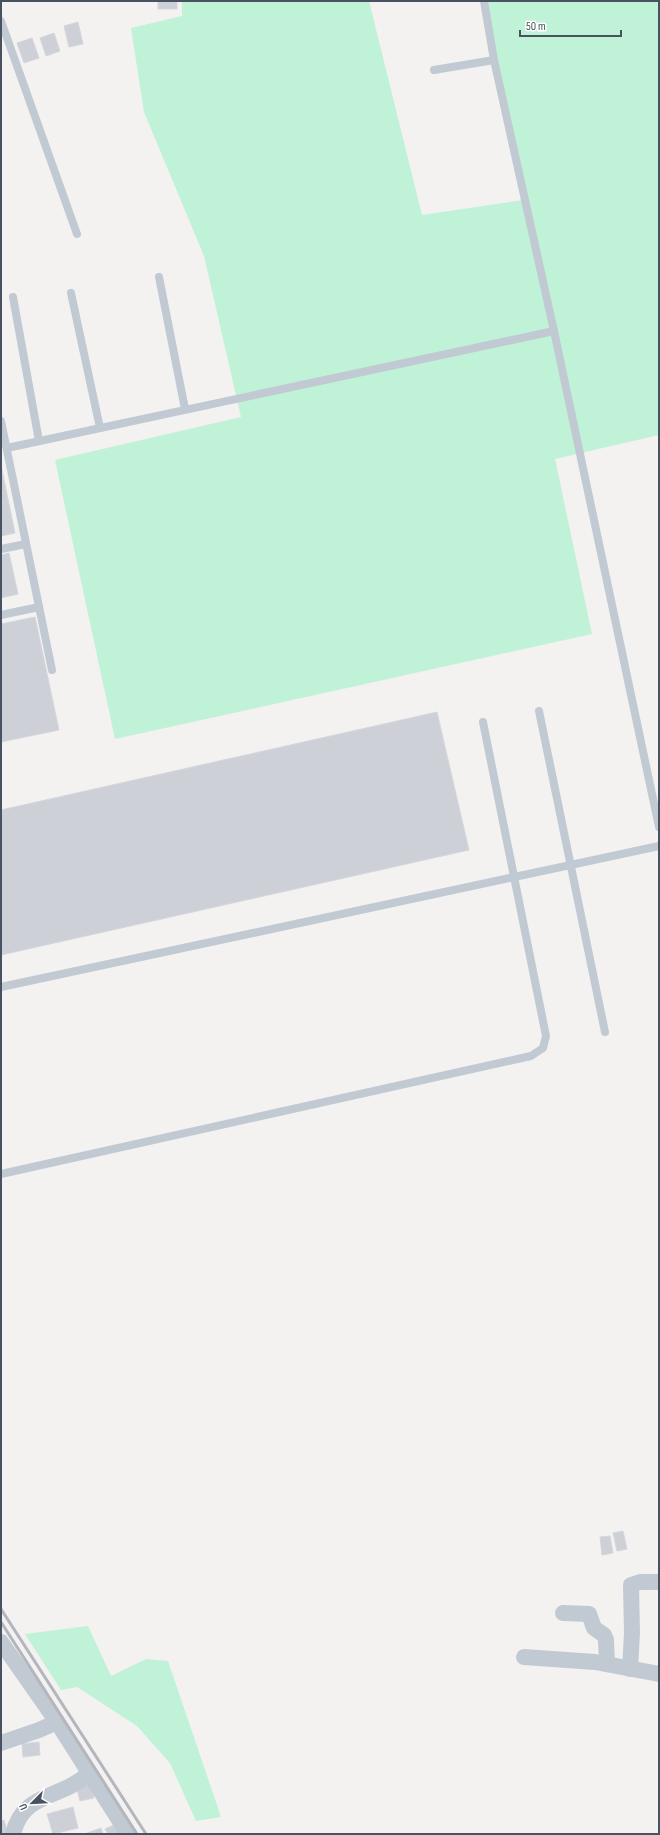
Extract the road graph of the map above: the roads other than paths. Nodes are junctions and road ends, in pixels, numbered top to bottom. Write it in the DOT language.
graph roads {
  1 [pos="484,1"];
  2 [pos="1,21"];
  3 [pos="494,60"];
  4 [pos="434,70"];
  5 [pos="77,234"];
  6 [pos="159,277"];
  7 [pos="71,293"];
  8 [pos="13,298"];
  9 [pos="554,331"];
  10 [pos="185,410"];
  11 [pos="1,421"];
  12 [pos="100,428"];
  13 [pos="39,441"];
  14 [pos="7,448"];
  15 [pos="26,544"];
  16 [pos="1,549"];
  17 [pos="39,607"];
  18 [pos="1,615"];
  19 [pos="52,670"];
  20 [pos="539,710"];
  21 [pos="483,722"];
  22 [pos="656,799"];
  23 [pos="659,827"];
  24 [pos="659,846"];
  25 [pos="572,866"];
  26 [pos="514,877"];
  27 [pos="1,987"];
  28 [pos="604,1032"];
  29 [pos="1,1174"];
  30 [pos="659,1582"];
  31 [pos="563,1613"];
  32 [pos="1,1642"];
  33 [pos="524,1657"];
  34 [pos="607,1664"];
  35 [pos="630,1669"];
  36 [pos="659,1674"];
  37 [pos="57,1722"];
  38 [pos="1,1743"];
  39 [pos="89,1773"];
  40 [pos="13,1834"];
  41 [pos="128,1834"];
  1 -- 3 [label="lane"];
  2 -- 5 [label="lane"];
  3 -- 4 [label="lane"];
  3 -- 9 [label="lane"];
  6 -- 10 [label="lane"];
  7 -- 12 [label="lane"];
  8 -- 13 [label="lane"];
  9 -- 10 [label="lane"];
  9 -- 22 [label="lane"];
  10 -- 12 [label="lane"];
  11 -- 14 [label="lane"];
  12 -- 13 [label="lane"];
  13 -- 14 [label="lane"];
  14 -- 15 [label="lane"];
  15 -- 16 [label="lane"];
  15 -- 17 [label="lane"];
  17 -- 18 [label="lane"];
  17 -- 19 [label="lane"];
  20 -- 25 [label="lane"];
  21 -- 26 [label="lane"];
  22 -- 23 [label="lane"];
  24 -- 25 [label="lane"];
  25 -- 26 [label="lane"];
  25 -- 28 [label="lane"];
  26 -- 27 [label="lane"];
  26 -- 29 [label="lane"];
  30 -- 35 [label="street"];
  31 -- 34 [label="street"];
  32 -- 37 [label="street"];
  33 -- 34 [label="street"];
  34 -- 35 [label="street"];
  35 -- 36 [label="street"];
  37 -- 38 [label="street"];
  37 -- 39 [label="street"];
  39 -- 40 [label="street"];
  39 -- 41 [label="street"];
}
